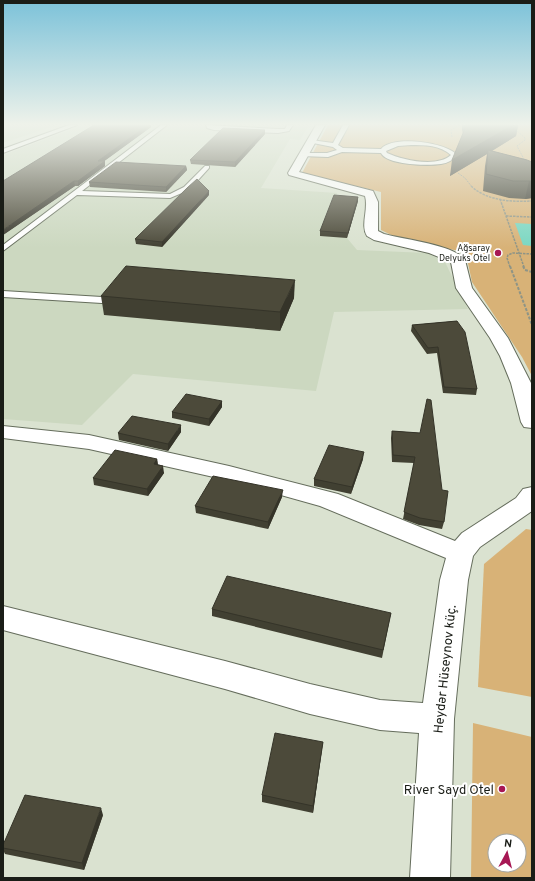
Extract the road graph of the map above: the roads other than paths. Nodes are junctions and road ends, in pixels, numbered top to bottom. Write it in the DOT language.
graph roads {
  1 [pos="111,166"];
  2 [pos="296,166"];
  3 [pos="208,167"];
  4 [pos="76,193"];
  5 [pos="3,249"];
  6 [pos="3,294"];
  7 [pos="102,300"];
  8 [pos="532,422"];
  9 [pos="3,432"];
  10 [pos="532,495"];
  11 [pos="460,554"];
  12 [pos="3,618"];
  13 [pos="437,719"];
  14 [pos="430,878"];
  1 -- 4 [label="lane"];
  2 -- 8 [label="street"];
  3 -- 4 [label="lane"];
  4 -- 5 [label="lane"];
  6 -- 7 [label="lane"];
  9 -- 11 [label="street"];
  10 -- 11 [label="street, Heydər Hüseynov küç."];
  11 -- 13 [label="street, Heydər Hüseynov küç."];
  12 -- 13 [label="street"];
  13 -- 14 [label="street, Heydər Hüseynov küç."];
}
